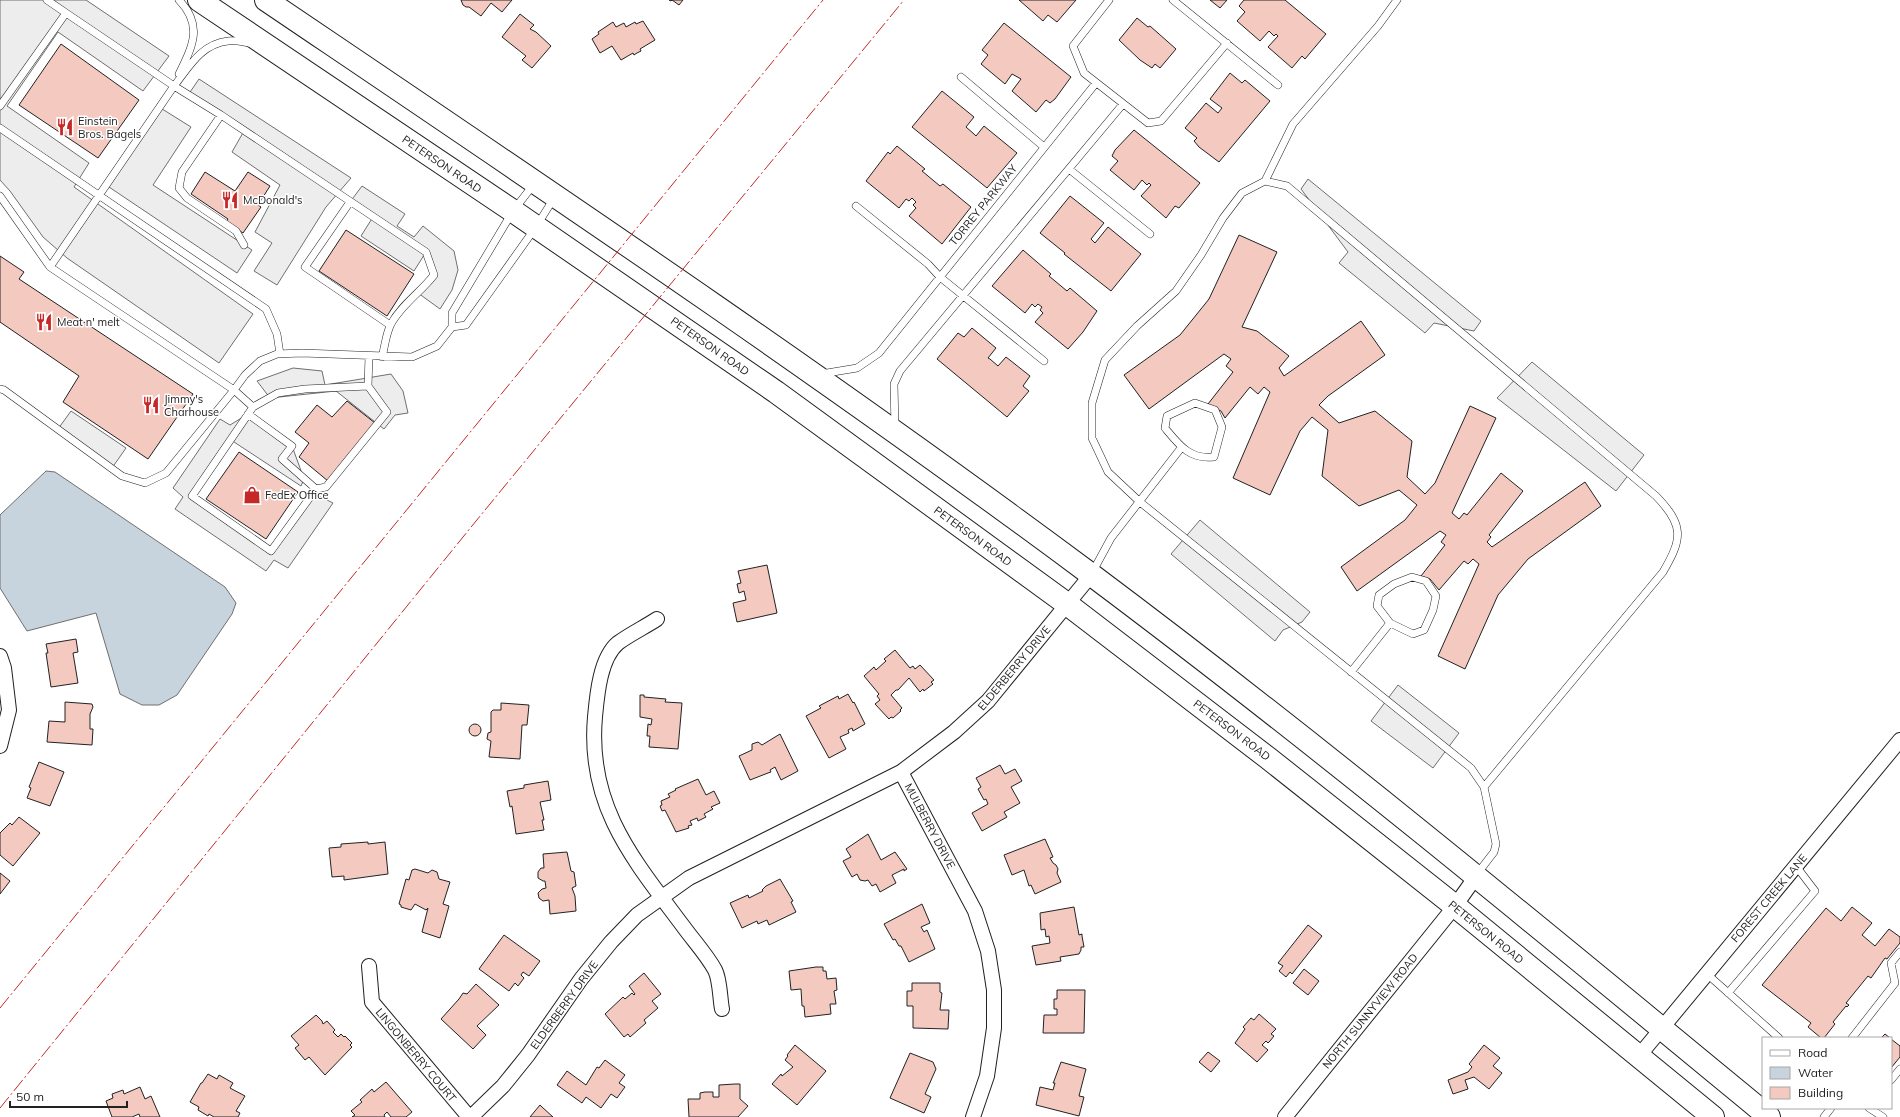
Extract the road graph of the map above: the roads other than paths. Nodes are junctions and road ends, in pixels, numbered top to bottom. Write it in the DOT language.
graph roads {
  1 [pos="47,0"];
  2 [pos="179,0"];
  3 [pos="199,0"];
  4 [pos="266,0"];
  5 [pos="1109,0"];
  6 [pos="1173,0"];
  7 [pos="1397,0"];
  8 [pos="66,13"];
  9 [pos="1227,43"];
  10 [pos="275,51"];
  11 [pos="962,77"];
  12 [pos="1096,83"];
  13 [pos="1278,85"];
  14 [pos="174,86"];
  15 [pos="1123,104"];
  16 [pos="0,106"];
  17 [pos="220,115"];
  18 [pos="0,128"];
  19 [pos="1044,147"];
  20 [pos="1069,169"];
  21 [pos="1265,181"];
  22 [pos="535,182"];
  23 [pos="100,195"];
  24 [pos="0,196"];
  25 [pos="556,196"];
  26 [pos="350,202"];
  27 [pos="856,206"];
  28 [pos="513,211"];
  29 [pos="536,227"];
  30 [pos="1150,234"];
  31 [pos="244,245"];
  32 [pos="50,267"];
  33 [pos="940,277"];
  34 [pos="964,295"];
  35 [pos="390,325"];
  36 [pos="452,327"];
  37 [pos="280,354"];
  38 [pos="369,356"];
  39 [pos="382,357"];
  40 [pos="1044,361"];
  41 [pos="815,375"];
  42 [pos="368,386"];
  43 [pos="2,389"];
  44 [pos="234,390"];
  45 [pos="253,407"];
  46 [pos="248,414"];
  47 [pos="896,432"];
  48 [pos="1180,448"];
  49 [pos="316,490"];
  50 [pos="1140,502"];
  51 [pos="1091,575"];
  52 [pos="1067,604"];
  53 [pos="657,619"];
  54 [pos="1390,623"];
  55 [pos="0,656"];
  56 [pos="1350,672"];
  57 [pos="1900,740"];
  58 [pos="0,746"];
  59 [pos="901,772"];
  60 [pos="1484,787"];
  61 [pos="1796,866"];
  62 [pos="1476,875"];
  63 [pos="661,898"];
  64 [pos="1455,906"];
  65 [pos="1900,952"];
  66 [pos="369,966"];
  67 [pos="1707,974"];
  68 [pos="1728,993"];
  69 [pos="722,1009"];
  70 [pos="1662,1028"];
  71 [pos="1778,1037"];
  72 [pos="1853,1037"];
  73 [pos="1638,1056"];
  74 [pos="1900,1069"];
  75 [pos="1892,1079"];
  76 [pos="1761,1108"];
  77 [pos="1830,1109"];
  78 [pos="1871,1109"];
  79 [pos="470,1117"];
  80 [pos="973,1117"];
  81 [pos="1285,1117"];
  82 [pos="1713,1117"];
  83 [pos="1824,1117"];
  84 [pos="1883,1117"];
  1 -- 8 [label="lane"];
  2 -- 14 [label="lane"];
  3 -- 10 [label="main road, PETERSON ROAD"];
  4 -- 22 [label="main road"];
  5 -- 12 [label="lane"];
  6 -- 9 [label="lane"];
  7 -- 21 [label="lane"];
  8 -- 14 [label="lane"];
  8 -- 16 [label="lane"];
  9 -- 13 [label="lane"];
  9 -- 15 [label="lane"];
  10 -- 14 [label="lane"];
  10 -- 28 [label="main road, PETERSON ROAD"];
  11 -- 19 [label="lane"];
  12 -- 15 [label="lane"];
  12 -- 19 [label="lane, TORREY PARKWAY"];
  14 -- 17 [label="lane"];
  14 -- 23 [label="lane"];
  15 -- 20 [label="lane"];
  17 -- 26 [label="lane"];
  17 -- 31 [label="lane"];
  18 -- 23 [label="lane"];
  19 -- 33 [label="lane, TORREY PARKWAY"];
  20 -- 30 [label="lane"];
  20 -- 34 [label="lane"];
  21 -- 50 [label="lane"];
  21 -- 60 [label="lane"];
  22 -- 25 [label="main road"];
  22 -- 28 [label="lane"];
  23 -- 32 [label="lane"];
  23 -- 37 [label="lane"];
  24 -- 32 [label="lane"];
  25 -- 29 [label="lane"];
  25 -- 41 [label="main road"];
  26 -- 35 [label="lane"];
  26 -- 35 [label="lane"];
  27 -- 33 [label="lane"];
  28 -- 29 [label="main road, PETERSON ROAD"];
  28 -- 36 [label="lane"];
  29 -- 36 [label="lane"];
  29 -- 52 [label="main road, PETERSON ROAD"];
  32 -- 44 [label="lane"];
  33 -- 34 [label="lane"];
  33 -- 41 [label="lane, TORREY PARKWAY"];
  34 -- 40 [label="lane"];
  34 -- 47 [label="lane"];
  35 -- 39 [label="lane"];
  36 -- 39 [label="lane"];
  37 -- 38 [label="lane"];
  37 -- 44 [label="lane"];
  38 -- 39 [label="lane"];
  38 -- 42 [label="lane"];
  41 -- 47 [label="main road"];
  42 -- 45 [label="lane"];
  42 -- 49 [label="lane"];
  43 -- 44 [label="lane"];
  44 -- 45 [label="lane"];
  45 -- 46 [label="lane"];
  46 -- 49 [label="lane"];
  46 -- 49 [label="lane"];
  47 -- 51 [label="main road"];
  48 -- 48 [label="lane"];
  48 -- 50 [label="lane"];
  50 -- 51 [label="lane"];
  50 -- 56 [label="lane"];
  51 -- 52 [label="street, ELDERBERRY DRIVE"];
  51 -- 62 [label="main road"];
  52 -- 59 [label="street, ELDERBERRY DRIVE"];
  52 -- 64 [label="main road, PETERSON ROAD"];
  53 -- 63 [label="street"];
  54 -- 54 [label="lane"];
  54 -- 56 [label="lane"];
  55 -- 58 [label="street"];
  56 -- 60 [label="lane"];
  57 -- 61 [label="street, FOREST CREEK LANE"];
  59 -- 63 [label="street, MULBERRY DRIVE"];
  59 -- 80 [label="street, MULBERRY DRIVE"];
  60 -- 62 [label="lane"];
  61 -- 67 [label="street, FOREST CREEK LANE"];
  61 -- 68 [label="lane"];
  62 -- 64 [label="street, NORTH SUNNYVIEW ROAD"];
  62 -- 70 [label="main road"];
  63 -- 69 [label="street"];
  63 -- 79 [label="street, ELDERBERRY DRIVE"];
  64 -- 73 [label="main road, PETERSON ROAD"];
  64 -- 81 [label="street, NORTH SUNNYVIEW ROAD"];
  65 -- 72 [label="lane"];
  66 -- 79 [label="street, LINGONBERRY COURT"];
  67 -- 68 [label="lane"];
  67 -- 70 [label="street, FOREST CREEK LANE"];
  68 -- 71 [label="lane"];
  70 -- 73 [label="street, FOREST CREEK LANE"];
  70 -- 76 [label="main road"];
  73 -- 82 [label="main road, PETERSON ROAD"];
  74 -- 75 [label="lane"];
  77 -- 83 [label="lane"];
  78 -- 84 [label="lane"];
}
